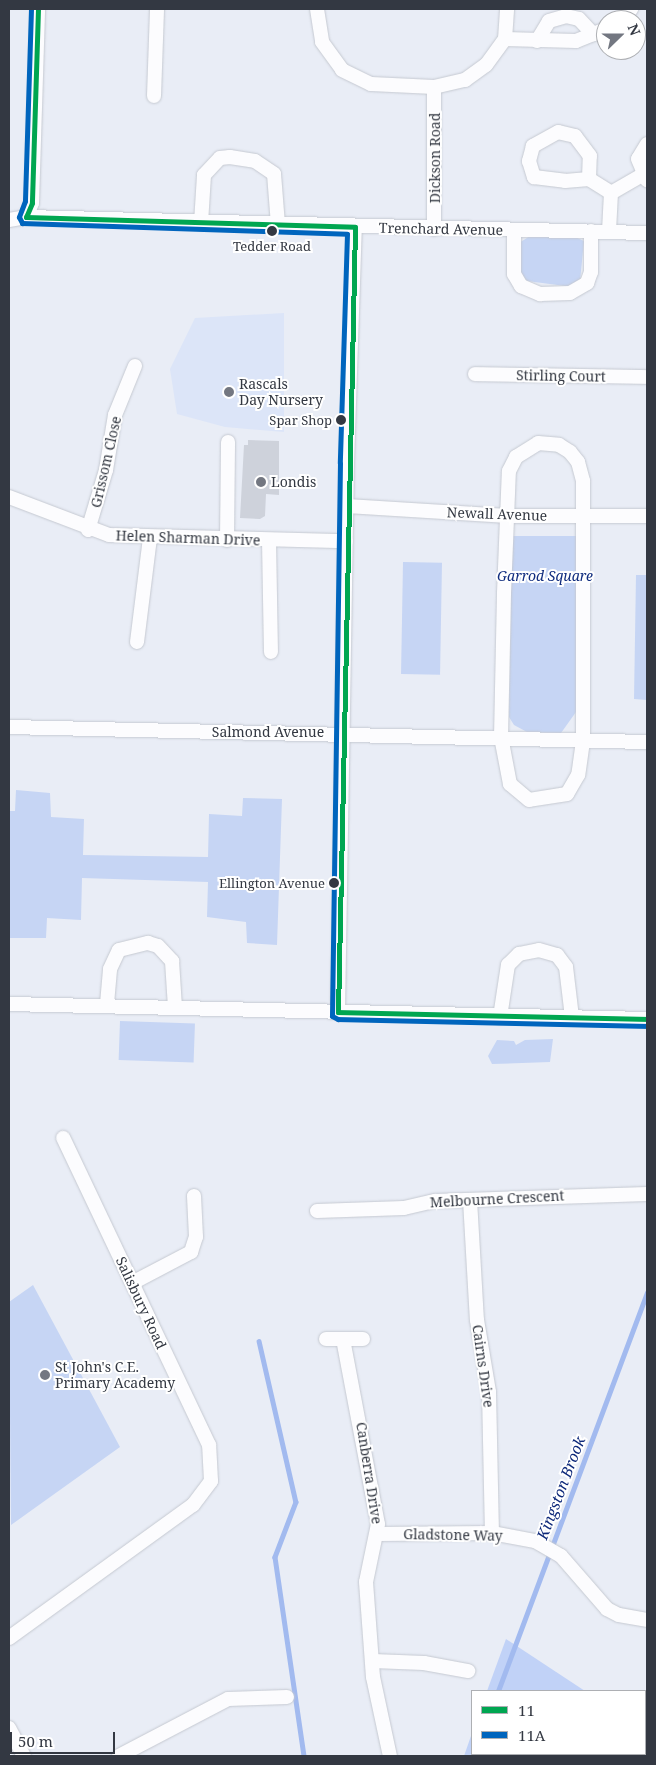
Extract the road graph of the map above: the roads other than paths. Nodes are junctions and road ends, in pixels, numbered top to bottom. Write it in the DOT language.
graph roads {
  1 [pos="38,9"];
  2 [pos="157,9"];
  3 [pos="318,9"];
  4 [pos="507,9"];
  5 [pos="596,29"];
  6 [pos="596,34"];
  7 [pos="506,39"];
  8 [pos="537,41"];
  9 [pos="434,87"];
  10 [pos="154,96"];
  11 [pos="647,144"];
  12 [pos="588,178"];
  13 [pos="645,178"];
  14 [pos="611,193"];
  15 [pos="26,217"];
  16 [pos="9,220"];
  17 [pos="201,223"];
  18 [pos="278,225"];
  19 [pos="355,228"];
  20 [pos="434,229"];
  21 [pos="514,231"];
  22 [pos="591,231"];
  23 [pos="609,231"];
  24 [pos="647,232"];
  25 [pos="135,366"];
  26 [pos="475,374"];
  27 [pos="647,377"];
  28 [pos="228,442"];
  29 [pos="9,497"];
  30 [pos="347,506"];
  31 [pos="508,516"];
  32 [pos="584,516"];
  33 [pos="647,516"];
  34 [pos="88,530"];
  35 [pos="150,538"];
  36 [pos="227,540"];
  37 [pos="269,540"];
  38 [pos="346,541"];
  39 [pos="136,642"];
  40 [pos="270,652"];
  41 [pos="9,727"];
  42 [pos="345,732"];
  43 [pos="501,737"];
  44 [pos="583,741"];
  45 [pos="647,742"];
  46 [pos="9,1004"];
  47 [pos="107,1004"];
  48 [pos="175,1007"];
  49 [pos="338,1012"];
  50 [pos="500,1017"];
  51 [pos="572,1017"];
  52 [pos="647,1019"];
  53 [pos="64,1138"];
  54 [pos="647,1194"];
  55 [pos="194,1196"];
  56 [pos="470,1200"];
  57 [pos="317,1211"];
  58 [pos="132,1283"];
  59 [pos="326,1339"];
  60 [pos="343,1339"];
  61 [pos="363,1339"];
  62 [pos="492,1533"];
  63 [pos="378,1534"];
  64 [pos="647,1620"];
  65 [pos="9,1638"];
  66 [pos="373,1661"];
  67 [pos="468,1671"];
  68 [pos="287,1697"];
  69 [pos="9,1728"];
  70 [pos="24,1756"];
  71 [pos="119,1756"];
  72 [pos="390,1756"];
  1 -- 15 [label="street"];
  2 -- 10 [label="street"];
  3 -- 9 [label="street"];
  4 -- 7 [label="street"];
  5 -- 8 [label="street"];
  6 -- 8 [label="street"];
  7 -- 8 [label="street"];
  7 -- 9 [label="street"];
  9 -- 20 [label="street, Dickson Road"];
  11 -- 13 [label="street"];
  12 -- 12 [label="street"];
  12 -- 14 [label="street"];
  13 -- 14 [label="street"];
  14 -- 23 [label="street"];
  15 -- 16 [label="street, Trenchard Avenue"];
  15 -- 17 [label="street, Trenchard Avenue"];
  17 -- 18 [label="street, Trenchard Avenue"];
  17 -- 18 [label="street"];
  18 -- 19 [label="street, Trenchard Avenue"];
  19 -- 20 [label="street, Trenchard Avenue"];
  19 -- 30 [label="street"];
  20 -- 21 [label="street, Trenchard Avenue"];
  21 -- 22 [label="street, Trenchard Avenue"];
  21 -- 22 [label="street, Trenchard Avenue"];
  22 -- 23 [label="street, Trenchard Avenue"];
  23 -- 24 [label="street, Trenchard Avenue"];
  25 -- 34 [label="street, Grissom Close"];
  26 -- 27 [label="street, Stirling Court"];
  28 -- 36 [label="street"];
  29 -- 34 [label="street, Helen Sharman Drive"];
  30 -- 31 [label="street, Newall Avenue"];
  30 -- 38 [label="street"];
  31 -- 32 [label="street, Newall Avenue"];
  31 -- 32 [label="street"];
  31 -- 43 [label="street"];
  32 -- 33 [label="street, Newall Avenue"];
  32 -- 44 [label="street"];
  34 -- 35 [label="street, Helen Sharman Drive"];
  35 -- 36 [label="street, Helen Sharman Drive"];
  35 -- 39 [label="street"];
  36 -- 37 [label="street, Helen Sharman Drive"];
  37 -- 38 [label="street, Helen Sharman Drive"];
  37 -- 40 [label="street"];
  38 -- 42 [label="street"];
  41 -- 42 [label="street, Salmond Avenue"];
  42 -- 43 [label="street, Salmond Avenue"];
  42 -- 49 [label="street"];
  43 -- 44 [label="street, Salmond Avenue"];
  43 -- 44 [label="street"];
  44 -- 45 [label="street, Salmond Avenue"];
  46 -- 47 [label="street"];
  47 -- 48 [label="street"];
  47 -- 48 [label="street"];
  48 -- 49 [label="street"];
  49 -- 50 [label="street"];
  50 -- 51 [label="street"];
  50 -- 51 [label="street"];
  51 -- 52 [label="street"];
  53 -- 58 [label="street, Salisbury Road"];
  54 -- 56 [label="street, Melbourne Crescent"];
  55 -- 58 [label="street"];
  56 -- 57 [label="street, Melbourne Crescent"];
  56 -- 62 [label="street, Cairns Drive"];
  58 -- 65 [label="street, Salisbury Road"];
  59 -- 60 [label="street"];
  60 -- 61 [label="street"];
  60 -- 63 [label="street, Canberra Drive"];
  62 -- 63 [label="street, Gladstone Way"];
  62 -- 64 [label="street, Gladstone Way"];
  63 -- 66 [label="street, Canberra Drive"];
  66 -- 67 [label="street"];
  66 -- 72 [label="street, Canberra Drive"];
  68 -- 71 [label="street"];
  69 -- 70 [label="street"];
}
